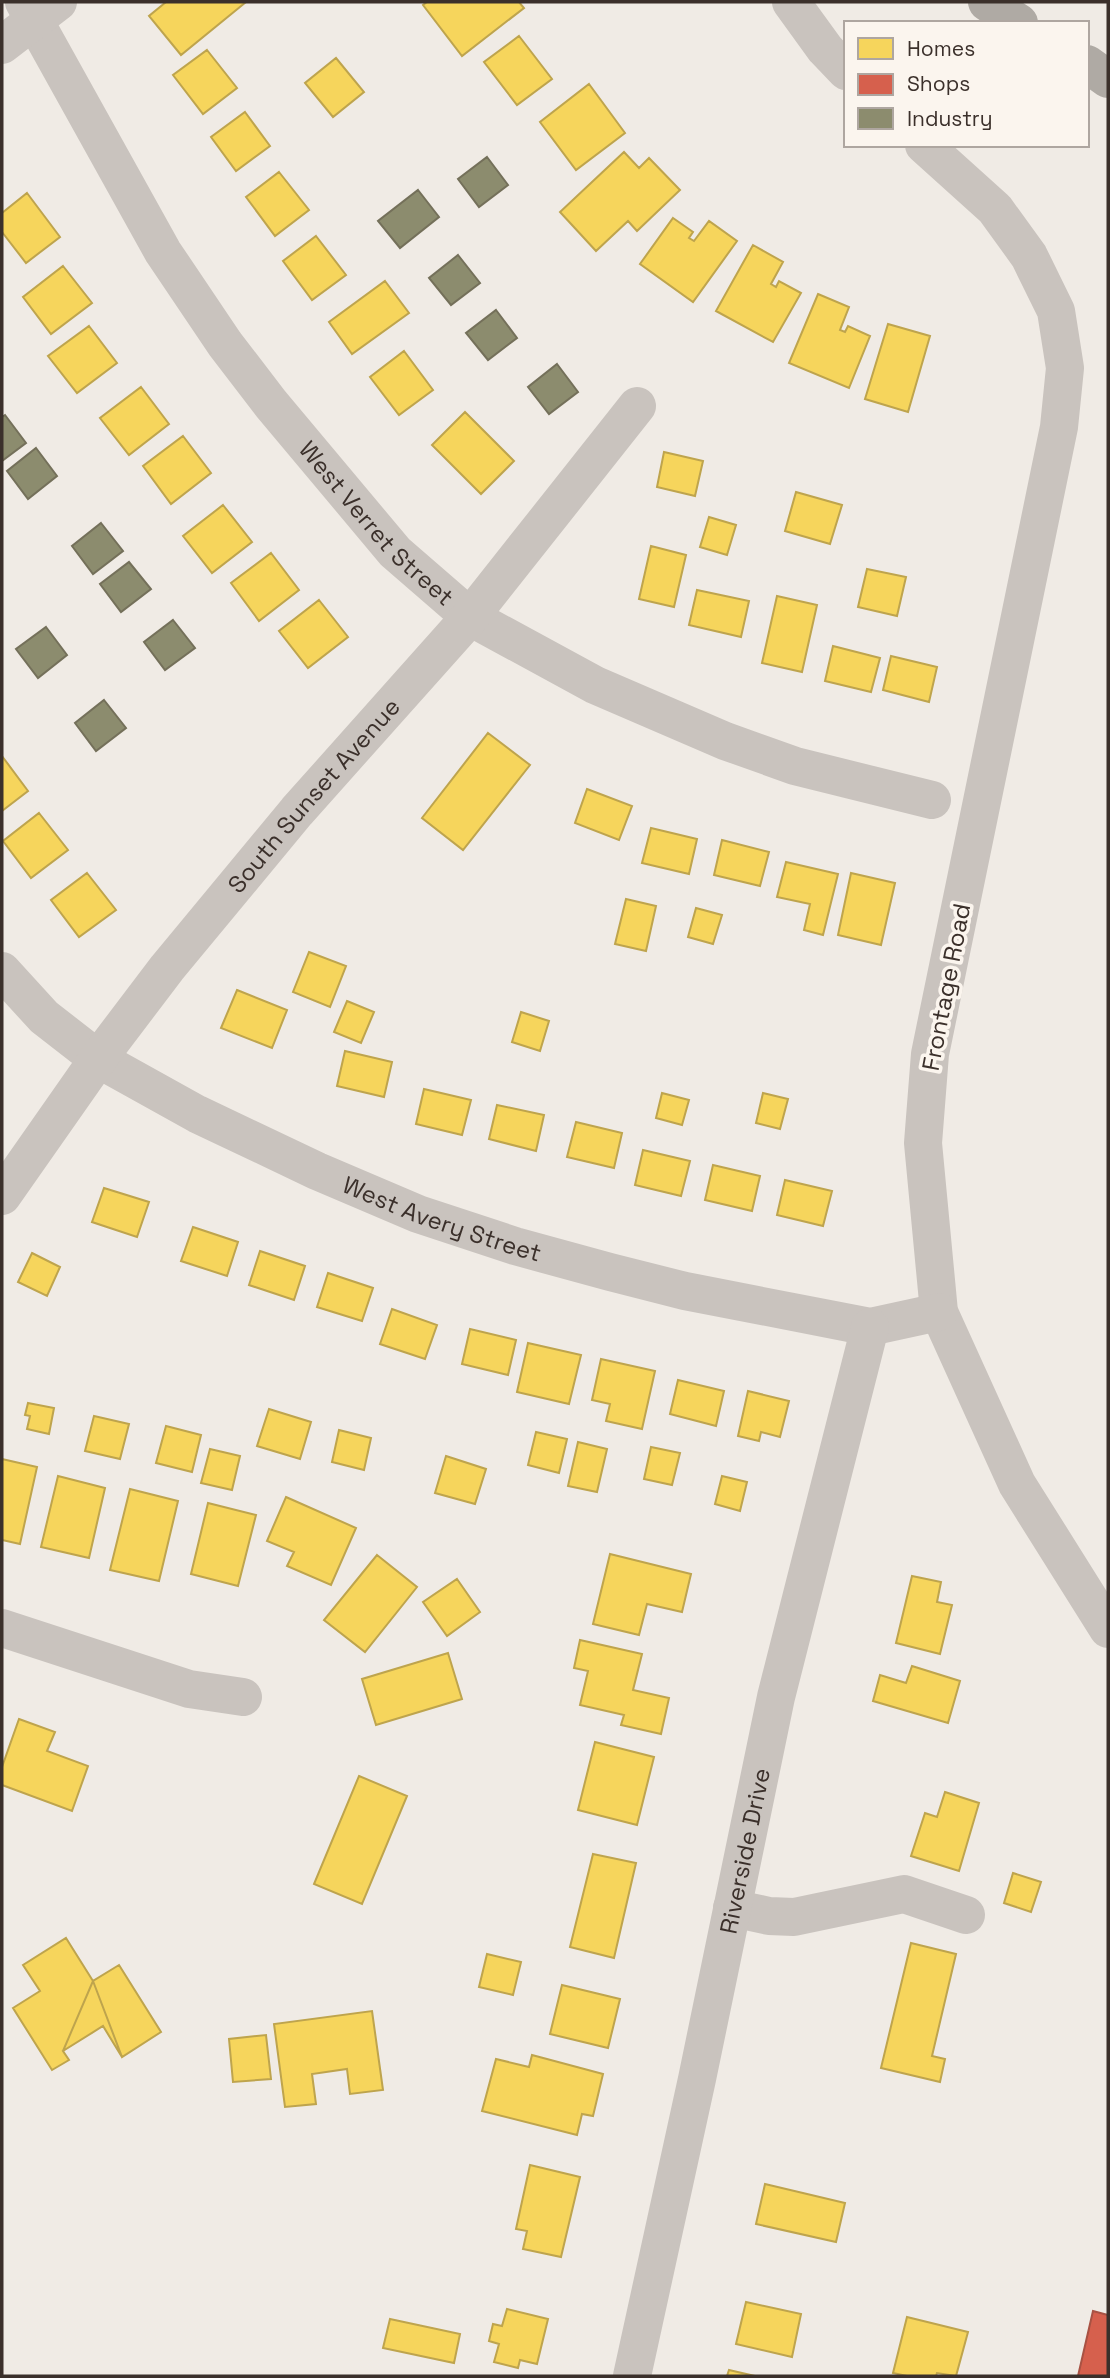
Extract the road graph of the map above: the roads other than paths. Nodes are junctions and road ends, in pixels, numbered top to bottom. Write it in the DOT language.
graph roads {
  1 [pos="791,2"];
  2 [pos="987,2"];
  3 [pos="39,8"];
  4 [pos="1016,21"];
  5 [pos="2,45"];
  6 [pos="1089,65"];
  7 [pos="844,69"];
  8 [pos="1108,79"];
  9 [pos="926,147"];
  10 [pos="637,406"];
  11 [pos="470,617"];
  12 [pos="932,800"];
  13 [pos="2,971"];
  14 [pos="98,1059"];
  15 [pos="2,1196"];
  16 [pos="939,1312"];
  17 [pos="870,1327"];
  18 [pos="2,1628"];
  19 [pos="1108,1629"];
  20 [pos="243,1697"];
  21 [pos="732,1908"];
  22 [pos="966,1915"];
  23 [pos="632,2376"];
  1 -- 7 [label="street"];
  2 -- 4 [label="highway"];
  3 -- 5 [label="street"];
  3 -- 11 [label="street, West Verret Street"];
  6 -- 8 [label="highway"];
  9 -- 16 [label="street, Frontage Road"];
  10 -- 11 [label="street, South Sunset Avenue"];
  11 -- 12 [label="street, West Verret Street"];
  11 -- 14 [label="street, South Sunset Avenue"];
  13 -- 14 [label="street, West Avery Street"];
  14 -- 15 [label="street, South Sunset Avenue"];
  14 -- 17 [label="street, West Avery Street"];
  16 -- 17 [label="street, West Avery Street"];
  16 -- 19 [label="street, Frontage Road"];
  17 -- 21 [label="street, Riverside Drive"];
  18 -- 20 [label="street"];
  21 -- 22 [label="street"];
  21 -- 23 [label="street, Riverside Drive"];
}
